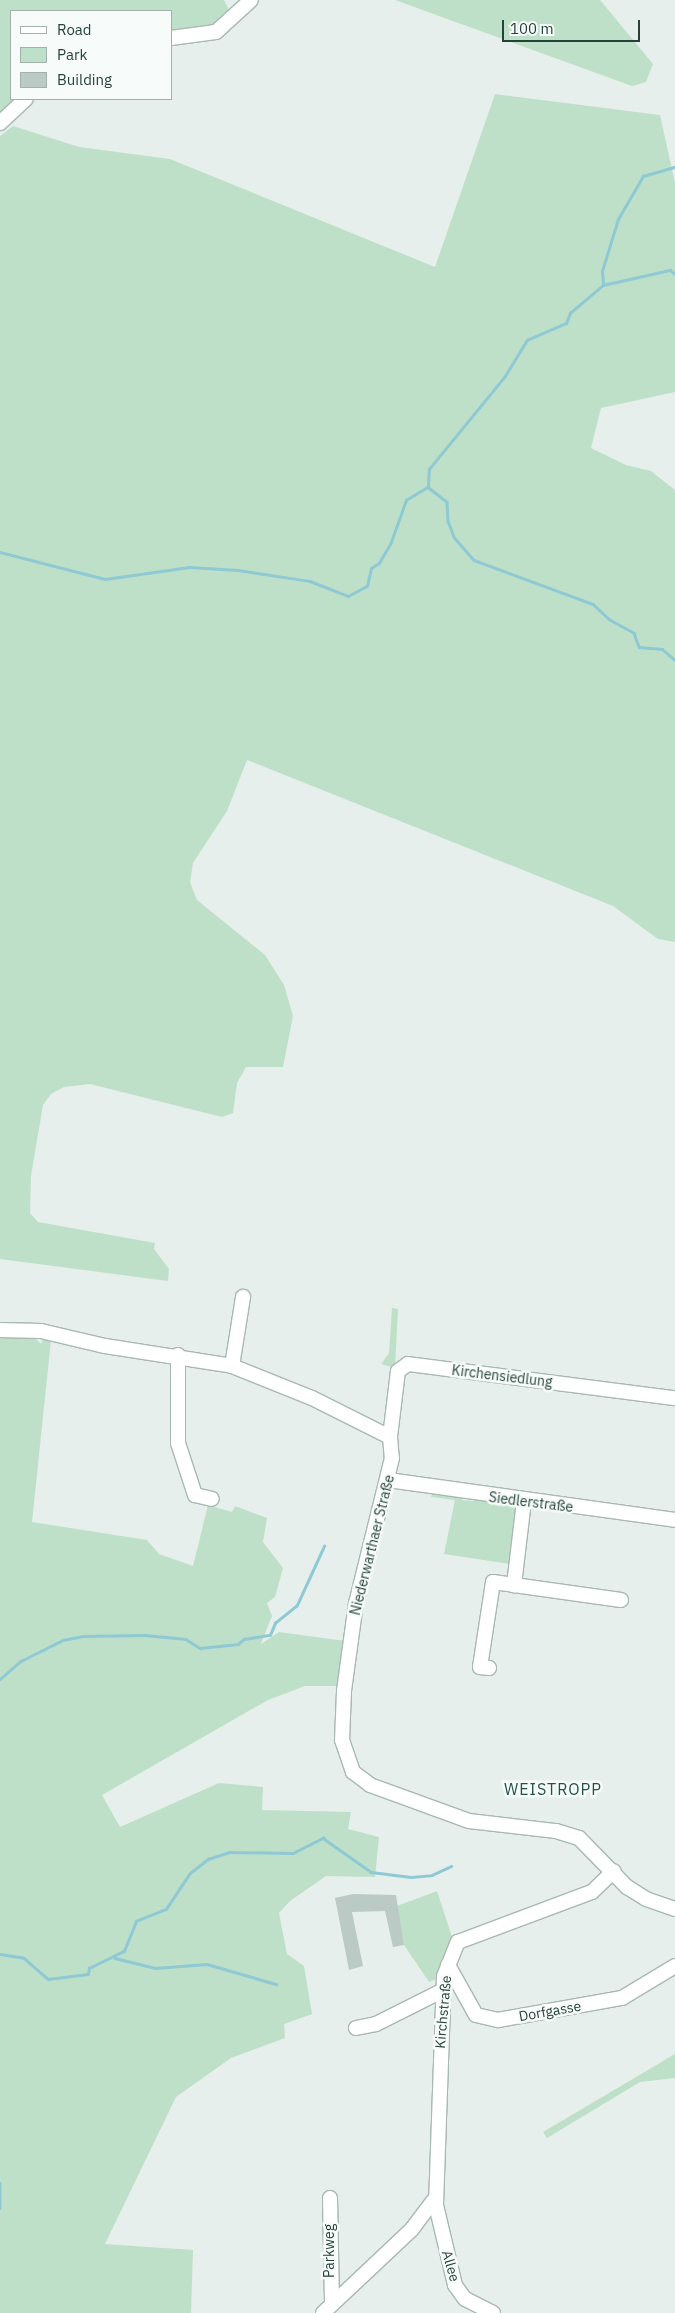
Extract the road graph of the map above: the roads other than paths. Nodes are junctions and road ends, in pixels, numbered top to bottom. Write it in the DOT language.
graph roads {
  1 [pos="246,5"];
  2 [pos="172,38"];
  3 [pos="25,100"];
  4 [pos="0,123"];
  5 [pos="243,1298"];
  6 [pos="0,1330"];
  7 [pos="178,1355"];
  8 [pos="232,1366"];
  9 [pos="675,1398"];
  10 [pos="390,1437"];
  11 [pos="388,1480"];
  12 [pos="212,1499"];
  13 [pos="524,1501"];
  14 [pos="675,1520"];
  15 [pos="514,1585"];
  16 [pos="621,1600"];
  17 [pos="489,1668"];
  18 [pos="614,1872"];
  19 [pos="675,1908"];
  20 [pos="448,1965"];
  21 [pos="675,1966"];
  22 [pos="442,1991"];
  23 [pos="356,2028"];
  24 [pos="330,2198"];
  25 [pos="435,2200"];
  26 [pos="327,2308"];
  27 [pos="493,2313"];
  1 -- 2 [label="street"];
  3 -- 4 [label="street"];
  5 -- 8 [label="street"];
  6 -- 7 [label="street"];
  7 -- 8 [label="street"];
  7 -- 12 [label="street"];
  8 -- 10 [label="street"];
  9 -- 10 [label="street, Kirchensiedlung"];
  10 -- 11 [label="street, Niederwarthaer Straße"];
  11 -- 13 [label="street, Siedlerstraße"];
  11 -- 18 [label="street, Niederwarthaer Straße"];
  13 -- 14 [label="street, Siedlerstraße"];
  13 -- 15 [label="street"];
  15 -- 16 [label="street"];
  15 -- 17 [label="street"];
  18 -- 19 [label="street, Niederwarthaer Straße"];
  18 -- 20 [label="street, Kirchstraße"];
  20 -- 21 [label="street, Dorfgasse"];
  20 -- 22 [label="street, Kirchstraße"];
  22 -- 23 [label="street"];
  22 -- 25 [label="street, Kirchstraße"];
  24 -- 26 [label="street, Parkweg"];
  25 -- 26 [label="street"];
  25 -- 27 [label="street, Allee"];
}
